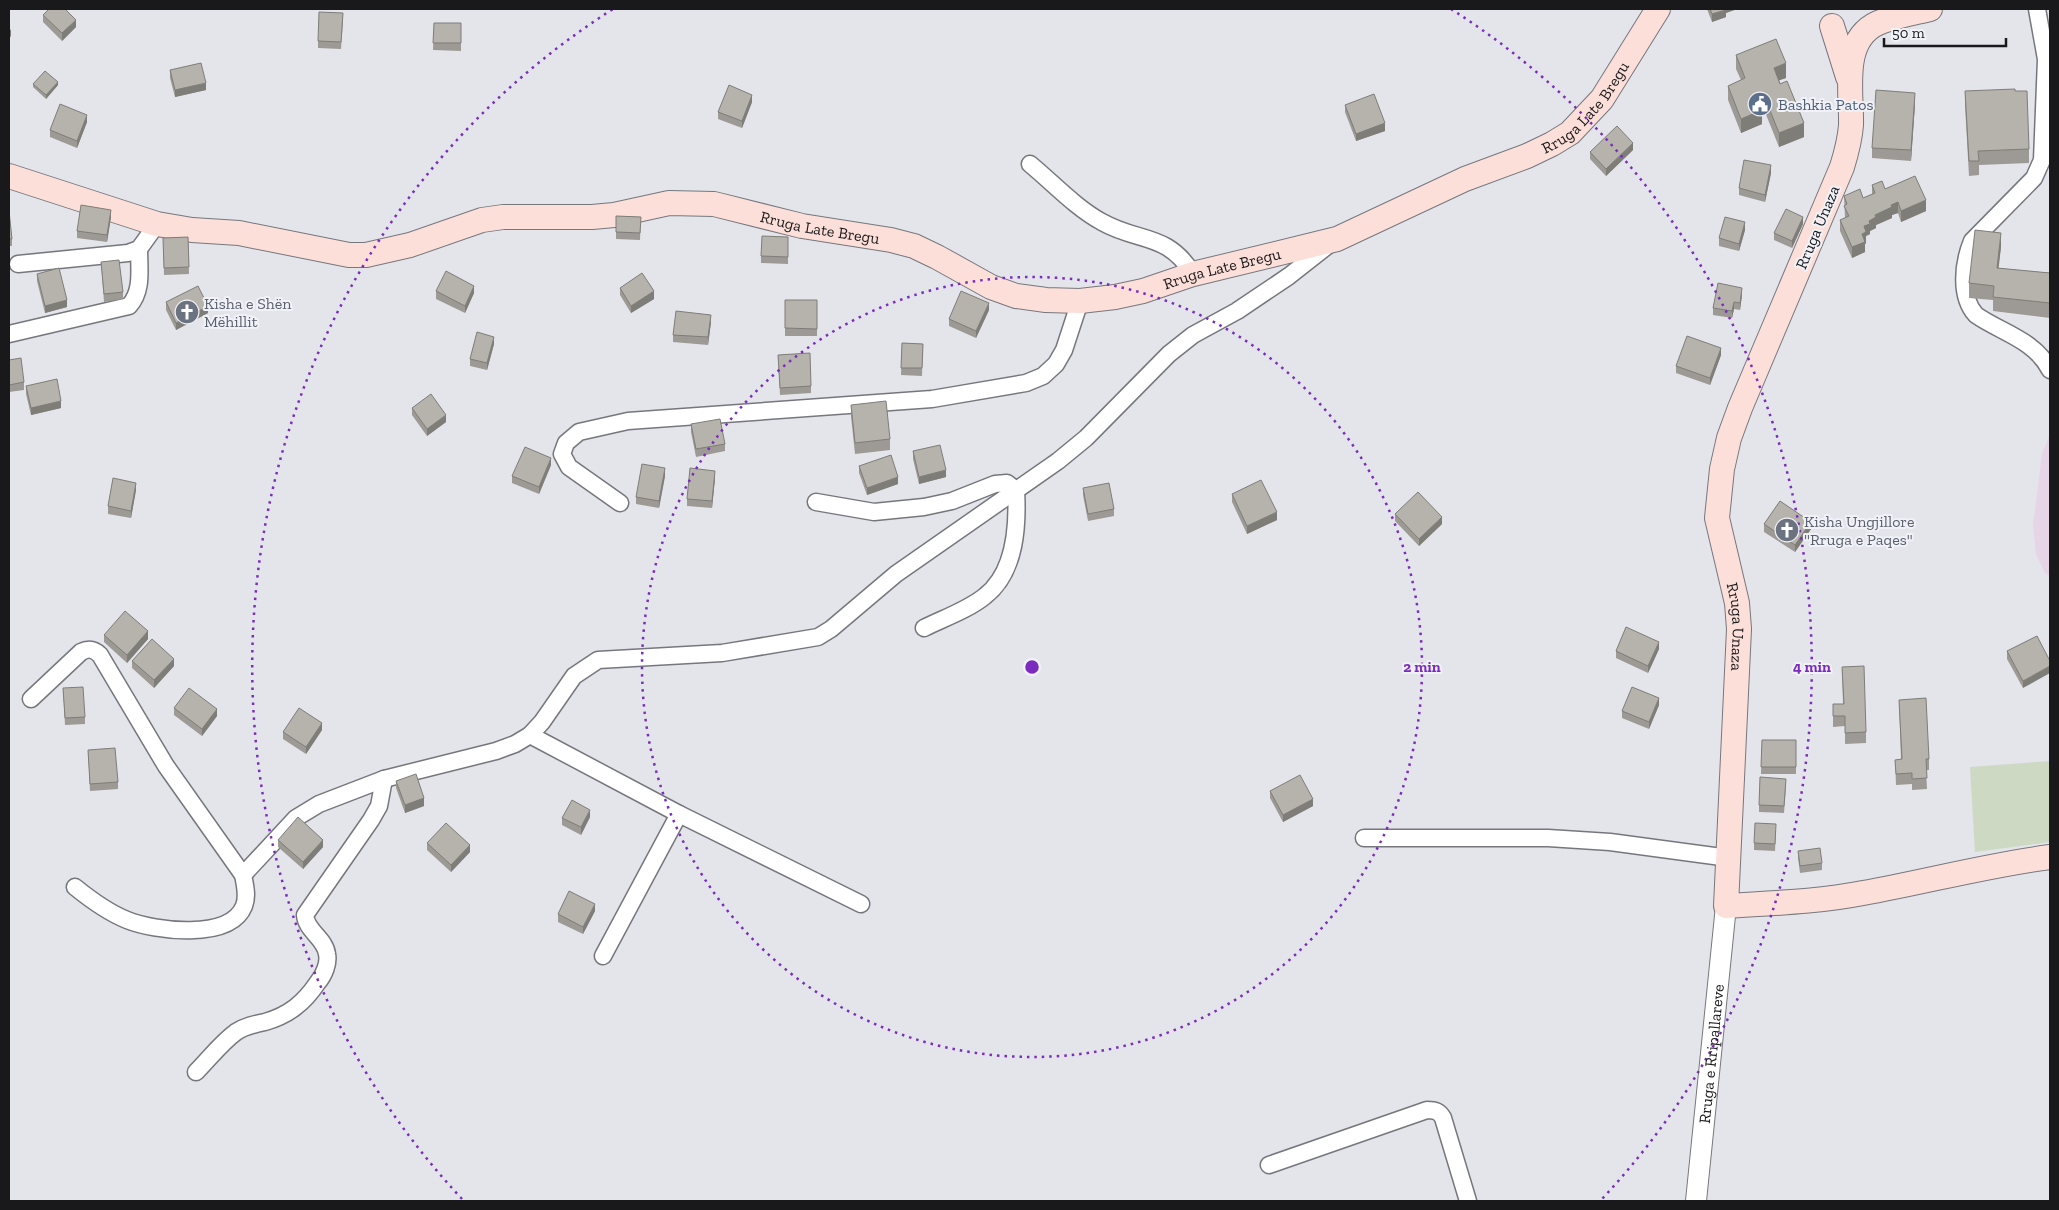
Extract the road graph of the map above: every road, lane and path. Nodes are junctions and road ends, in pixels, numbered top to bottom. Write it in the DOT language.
graph roads {
  1 [pos="1658,9"];
  2 [pos="1930,9"];
  3 [pos="2037,9"];
  4 [pos="1827,16"];
  5 [pos="1859,40"];
  6 [pos="1851,85"];
  7 [pos="1030,164"];
  8 [pos="9,176"];
  9 [pos="157,224"];
  10 [pos="1337,239"];
  11 [pos="139,249"];
  12 [pos="18,264"];
  13 [pos="1193,274"];
  14 [pos="1080,301"];
  15 [pos="9,334"];
  16 [pos="2050,370"];
  17 [pos="1016,490"];
  18 [pos="816,502"];
  19 [pos="620,503"];
  20 [pos="924,628"];
  21 [pos="31,699"];
  22 [pos="530,735"];
  23 [pos="384,779"];
  24 [pos="679,814"];
  25 [pos="1364,838"];
  26 [pos="2050,857"];
  27 [pos="1728,858"];
  28 [pos="243,875"];
  29 [pos="75,887"];
  30 [pos="861,904"];
  31 [pos="1726,906"];
  32 [pos="603,956"];
  33 [pos="196,1072"];
  34 [pos="1269,1165"];
  35 [pos="1468,1201"];
  36 [pos="1696,1201"];
  1 -- 10 [label="main road, Rruga Late Bregu"];
  2 -- 5 [label="main road"];
  3 -- 16 [label="street"];
  4 -- 5 [label="main road"];
  4 -- 6 [label="main road"];
  5 -- 6 [label="main road, Rruga Unaza"];
  6 -- 27 [label="main road, Rruga Unaza"];
  7 -- 13 [label="street"];
  8 -- 9 [label="main road, Rruga Late Bregu"];
  9 -- 11 [label="street"];
  9 -- 14 [label="main road, Rruga Late Bregu"];
  10 -- 13 [label="main road, Rruga Late Bregu"];
  10 -- 17 [label="street"];
  11 -- 12 [label="street"];
  11 -- 15 [label="street"];
  13 -- 14 [label="main road, Rruga Late Bregu"];
  14 -- 19 [label="street"];
  17 -- 18 [label="street"];
  17 -- 20 [label="street"];
  17 -- 22 [label="street"];
  21 -- 28 [label="street"];
  22 -- 23 [label="street"];
  22 -- 24 [label="street"];
  23 -- 28 [label="street"];
  23 -- 33 [label="street"];
  24 -- 30 [label="street"];
  24 -- 32 [label="street"];
  25 -- 27 [label="street"];
  26 -- 31 [label="main road"];
  27 -- 31 [label="main road, Rruga Unaza"];
  28 -- 29 [label="street"];
  31 -- 36 [label="street, Rruga e Rripallareve"];
  34 -- 35 [label="street"];
}
